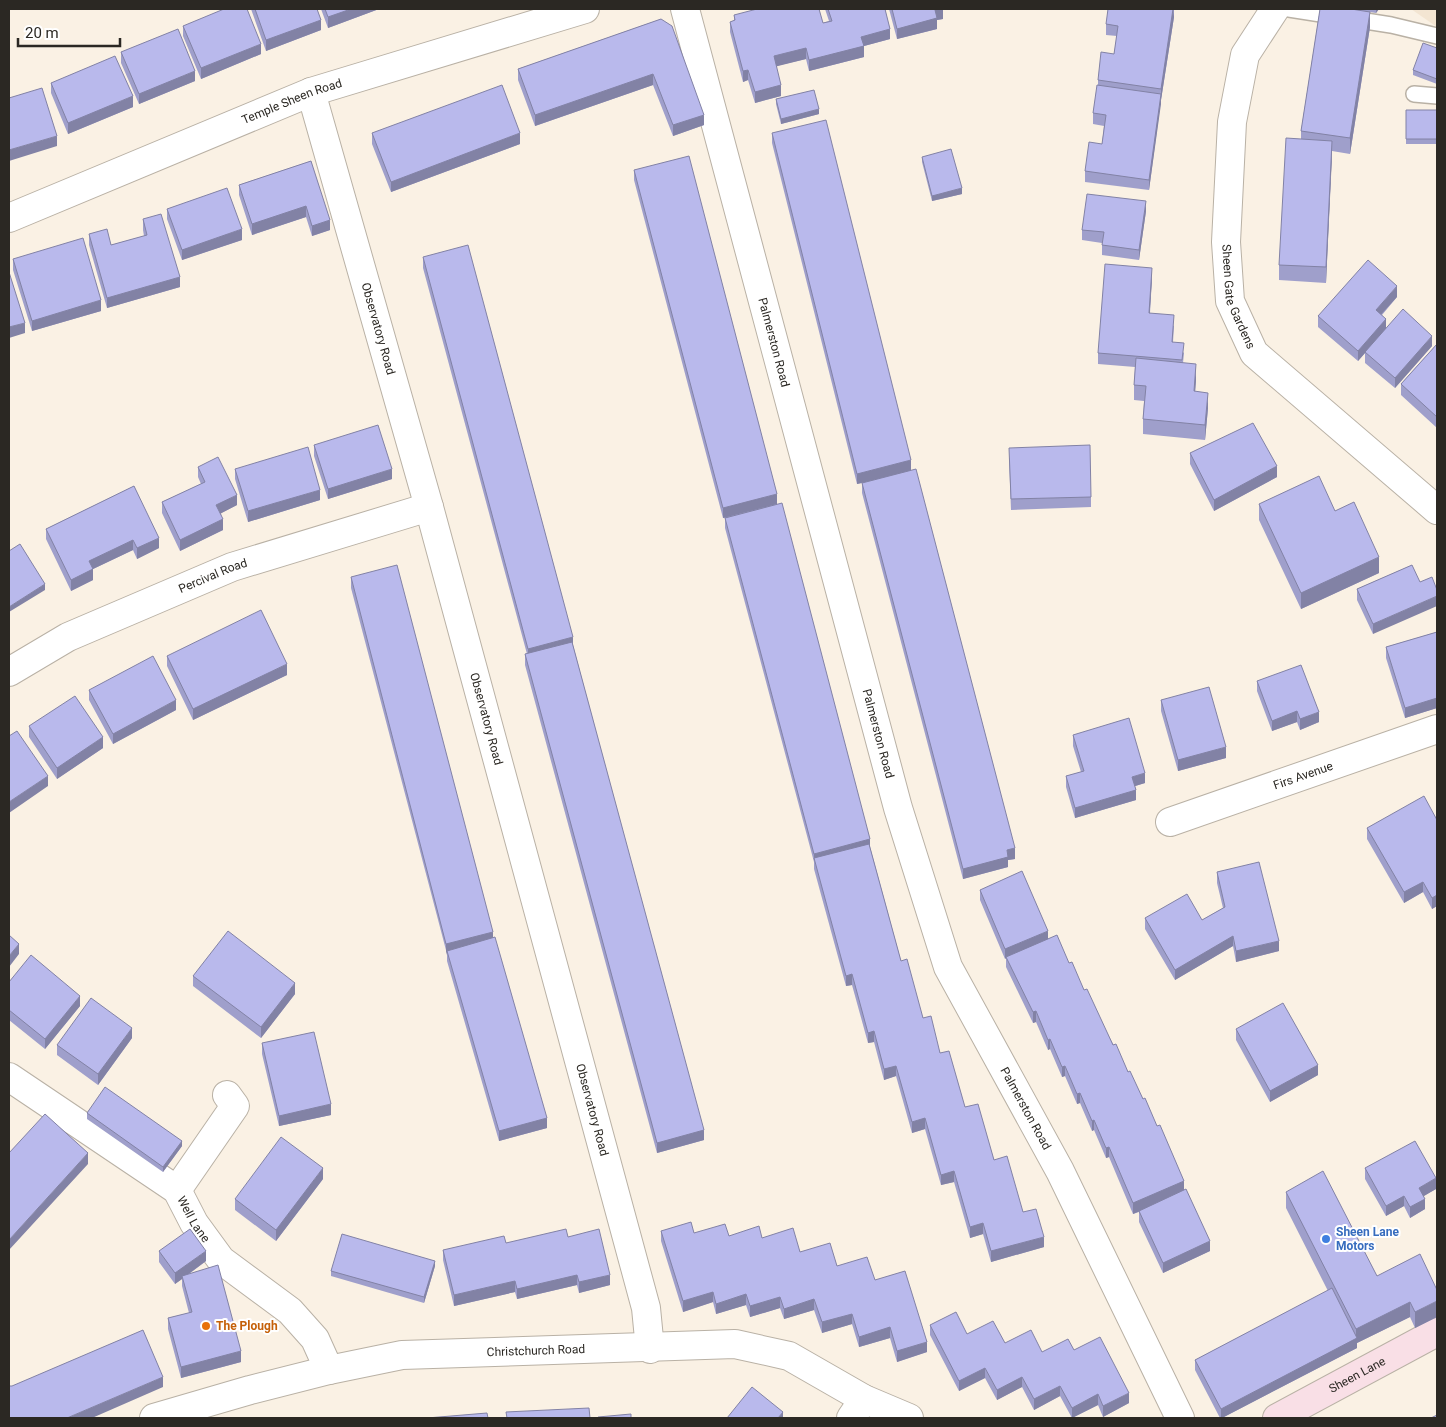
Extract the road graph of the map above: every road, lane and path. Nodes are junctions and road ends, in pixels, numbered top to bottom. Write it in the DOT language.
graph roads {
  1 [pos="585,9"];
  2 [pos="686,9"];
  3 [pos="1275,9"];
  4 [pos="1288,9"];
  5 [pos="1437,36"];
  6 [pos="311,92"];
  7 [pos="1414,94"];
  8 [pos="1437,96"];
  9 [pos="9,218"];
  10 [pos="429,507"];
  11 [pos="1437,510"];
  12 [pos="9,672"];
  13 [pos="1437,730"];
  14 [pos="1170,822"];
  15 [pos="9,1078"];
  16 [pos="227,1095"];
  17 [pos="177,1190"];
  18 [pos="1437,1332"];
  19 [pos="650,1348"];
  20 [pos="329,1370"];
  21 [pos="857,1409"];
  22 [pos="154,1418"];
  23 [pos="909,1418"];
  24 [pos="1180,1418"];
  25 [pos="1277,1418"];
  1 -- 6 [label="street, Temple Sheen Road"];
  2 -- 24 [label="street, Palmerston Road"];
  3 -- 11 [label="street, Sheen Gate Gardens"];
  4 -- 5 [label="lane"];
  6 -- 9 [label="street, Temple Sheen Road"];
  6 -- 10 [label="street, Observatory Road"];
  7 -- 8 [label="lane"];
  10 -- 12 [label="street, Percival Road"];
  10 -- 19 [label="street, Observatory Road"];
  13 -- 14 [label="street, Firs Avenue"];
  15 -- 17 [label="street, Well Lane"];
  16 -- 17 [label="street"];
  17 -- 20 [label="street, Well Lane"];
  18 -- 25 [label="main road, Sheen Lane"];
  19 -- 20 [label="street, Christchurch Road"];
  19 -- 21 [label="street, Christchurch Road"];
  20 -- 22 [label="street, Christchurch Road"];
  21 -- 23 [label="street, Christchurch Road"];
}
